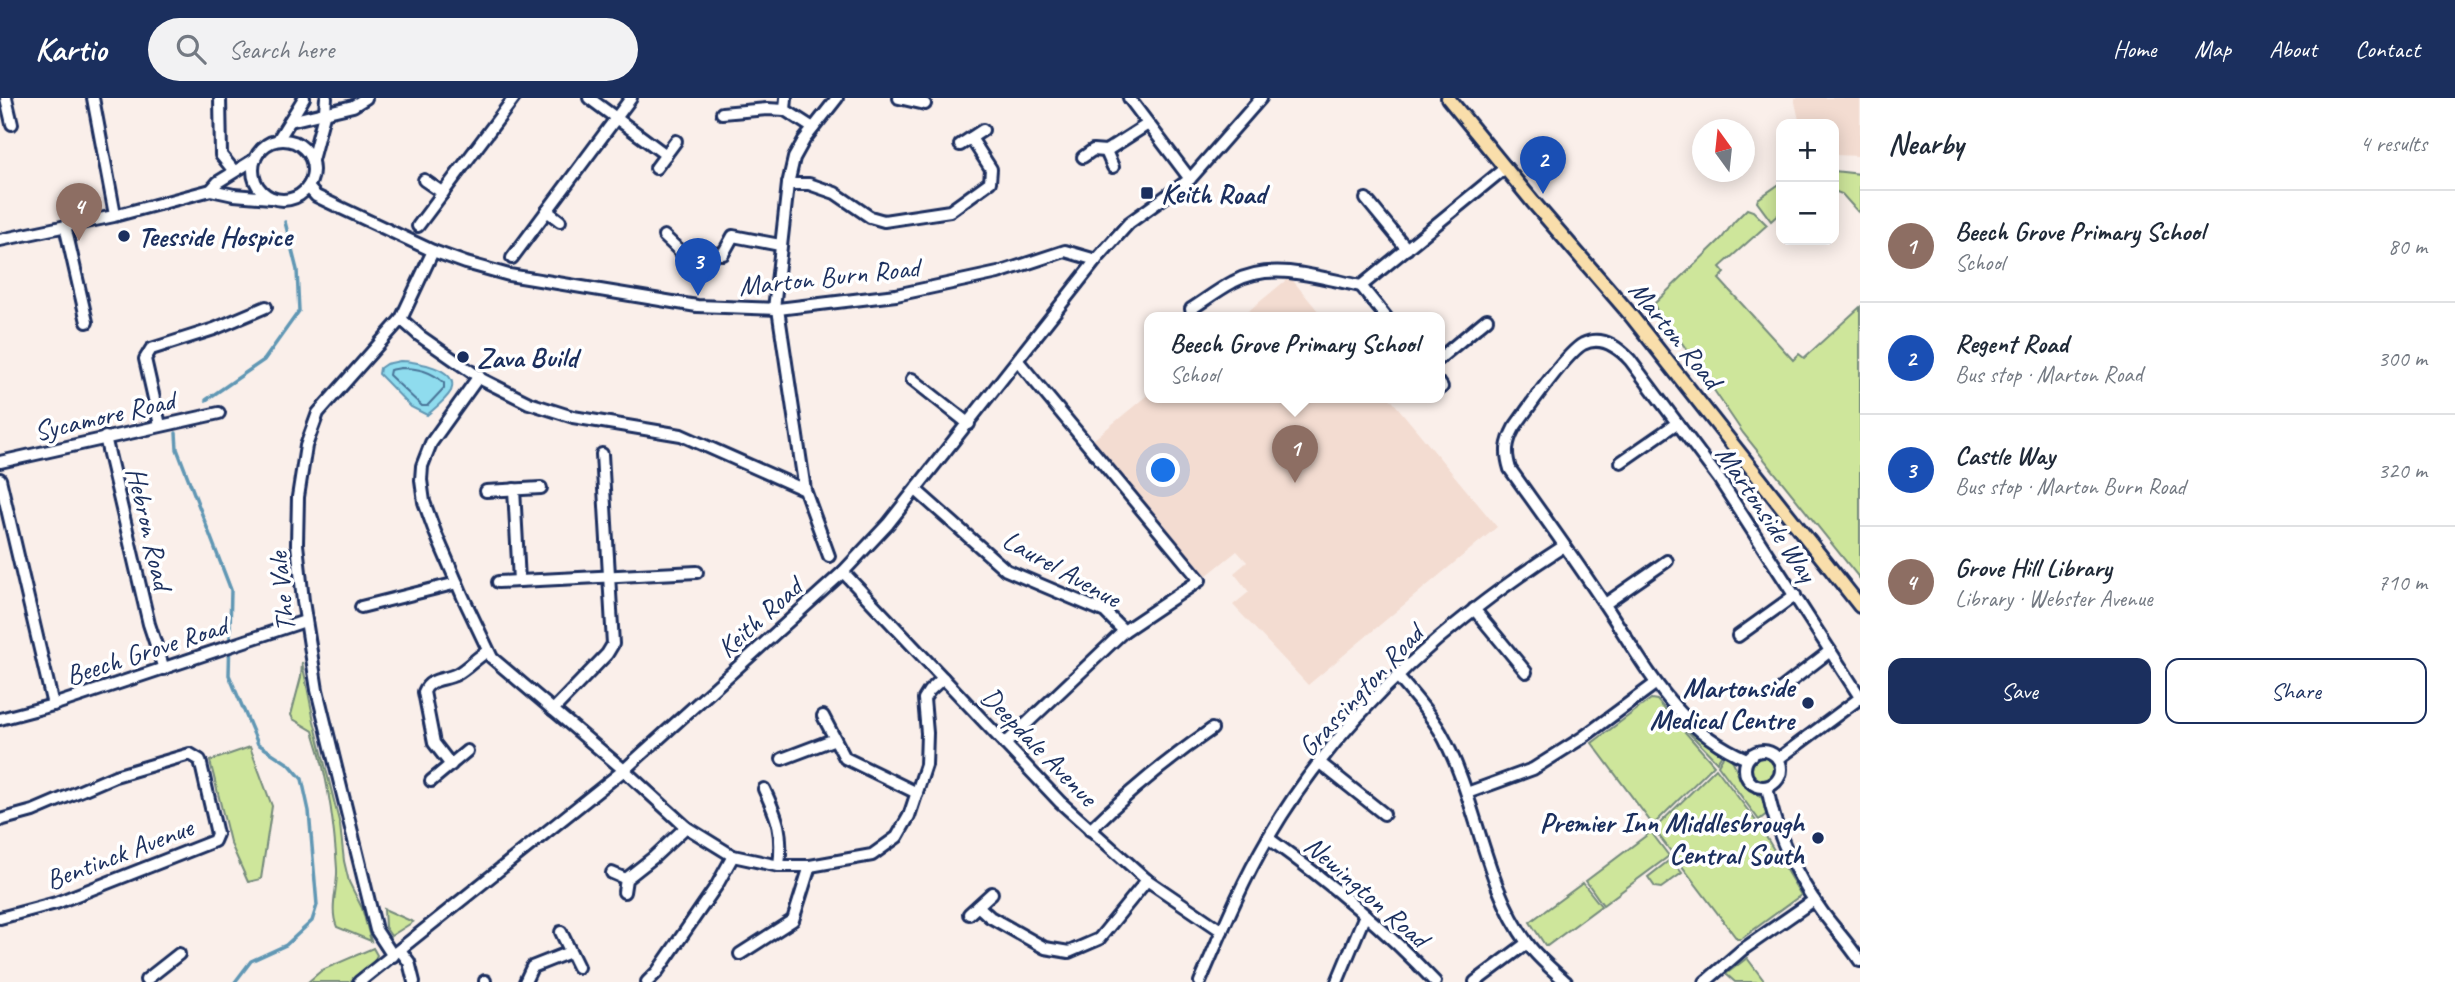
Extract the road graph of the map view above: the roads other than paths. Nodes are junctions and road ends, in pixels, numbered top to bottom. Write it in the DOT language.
graph roads {
  1 [pos="6,98"];
  2 [pos="93,98"];
  3 [pos="220,98"];
  4 [pos="304,98"];
  5 [pos="326,98"];
  6 [pos="366,98"];
  7 [pos="514,98"];
  8 [pos="589,98"];
  9 [pos="631,98"];
  10 [pos="786,98"];
  11 [pos="837,98"];
  12 [pos="899,98"];
  13 [pos="1129,98"];
  14 [pos="1261,98"];
  15 [pos="1448,98"];
  16 [pos="925,104"];
  17 [pos="785,110"];
  18 [pos="325,112"];
  19 [pos="722,113"];
  20 [pos="616,118"];
  21 [pos="290,121"];
  22 [pos="12,124"];
  23 [pos="1148,124"];
  24 [pos="813,128"];
  25 [pos="983,130"];
  26 [pos="971,138"];
  27 [pos="278,140"];
  28 [pos="676,141"];
  29 [pos="960,145"];
  30 [pos="1106,151"];
  31 [pos="666,155"];
  32 [pos="1083,157"];
  33 [pos="255,159"];
  34 [pos="312,160"];
  35 [pos="1114,167"];
  36 [pos="656,168"];
  37 [pos="1505,168"];
  38 [pos="233,172"];
  39 [pos="1190,179"];
  40 [pos="424,180"];
  41 [pos="788,184"];
  42 [pos="309,187"];
  43 [pos="211,190"];
  44 [pos="443,193"];
  45 [pos="271,198"];
  46 [pos="1366,198"];
  47 [pos="547,211"];
  48 [pos="116,215"];
  49 [pos="561,221"];
  50 [pos="65,226"];
  51 [pos="418,226"];
  52 [pos="664,236"];
  53 [pos="0,240"];
  54 [pos="780,245"];
  55 [pos="1407,249"];
  56 [pos="433,251"];
  57 [pos="512,258"];
  58 [pos="1096,260"];
  59 [pos="1361,286"];
  60 [pos="265,307"];
  61 [pos="776,309"];
  62 [pos="1191,309"];
  63 [pos="1382,312"];
  64 [pos="401,319"];
  65 [pos="1487,319"];
  66 [pos="87,322"];
  67 [pos="1445,354"];
  68 [pos="1018,361"];
  69 [pos="478,376"];
  70 [pos="912,379"];
  71 [pos="219,412"];
  72 [pos="1676,423"];
  73 [pos="968,424"];
  74 [pos="160,425"];
  75 [pos="105,438"];
  76 [pos="602,454"];
  77 [pos="0,462"];
  78 [pos="1621,462"];
  79 [pos="0,478"];
  80 [pos="541,488"];
  81 [pos="514,489"];
  82 [pos="806,489"];
  83 [pos="916,489"];
  84 [pos="486,492"];
  85 [pos="1564,546"];
  86 [pos="829,556"];
  87 [pos="1667,561"];
  88 [pos="697,572"];
  89 [pos="843,572"];
  90 [pos="608,577"];
  91 [pos="519,581"];
  92 [pos="498,582"];
  93 [pos="457,583"];
  94 [pos="1795,595"];
  95 [pos="1605,604"];
  96 [pos="1860,606"];
  97 [pos="361,607"];
  98 [pos="1474,609"];
  99 [pos="305,621"];
  100 [pos="1124,631"];
  101 [pos="1738,636"];
  102 [pos="488,651"];
  103 [pos="1830,651"];
  104 [pos="164,669"];
  105 [pos="1526,672"];
  106 [pos="1397,676"];
  107 [pos="943,678"];
  108 [pos="1655,684"];
  109 [pos="1777,692"];
  110 [pos="1860,698"];
  111 [pos="53,705"];
  112 [pos="553,710"];
  113 [pos="823,716"];
  114 [pos="0,719"];
  115 [pos="1212,729"];
  116 [pos="835,739"];
  117 [pos="1005,744"];
  118 [pos="467,751"];
  119 [pos="782,759"];
  120 [pos="1747,759"];
  121 [pos="1778,759"];
  122 [pos="1320,762"];
  123 [pos="451,765"];
  124 [pos="624,770"];
  125 [pos="431,781"];
  126 [pos="1768,787"];
  127 [pos="764,789"];
  128 [pos="916,793"];
  129 [pos="1467,793"];
  130 [pos="1384,814"];
  131 [pos="0,820"];
  132 [pos="686,827"];
  133 [pos="1090,830"];
  134 [pos="1268,838"];
  135 [pos="733,856"];
  136 [pos="779,866"];
  137 [pos="810,866"];
  138 [pos="612,873"];
  139 [pos="626,879"];
  140 [pos="1147,880"];
  141 [pos="624,892"];
  142 [pos="992,893"];
  143 [pos="1815,900"];
  144 [pos="978,906"];
  145 [pos="970,914"];
  146 [pos="1366,915"];
  147 [pos="0,918"];
  148 [pos="1222,931"];
  149 [pos="561,932"];
  150 [pos="1527,943"];
  151 [pos="570,952"];
  152 [pos="397,953"];
  153 [pos="179,954"];
  154 [pos="740,954"];
  155 [pos="1860,961"];
  156 [pos="578,967"];
  157 [pos="143,981"];
  158 [pos="359,982"];
  159 [pos="414,982"];
  160 [pos="525,982"];
  161 [pos="647,982"];
  162 [pos="1200,982"];
  163 [pos="1337,982"];
  164 [pos="1435,982"];
  165 [pos="1475,982"];
  166 [pos="1566,982"];
  167 [pos="1705,982"];
  1 -- 22 [label="street"];
  2 -- 48 [label="street"];
  3 -- 38 [label="street"];
  4 -- 21 [label="street"];
  5 -- 18 [label="street"];
  6 -- 18 [label="street"];
  7 -- 44 [label="street"];
  8 -- 20 [label="street"];
  9 -- 20 [label="street"];
  10 -- 17 [label="street"];
  11 -- 24 [label="street"];
  12 -- 16 [label="street"];
  13 -- 23 [label="street"];
  14 -- 39 [label="street"];
  15 -- 37 [label="main road, Marton Road"];
  17 -- 19 [label="street"];
  17 -- 24 [label="street"];
  18 -- 21 [label="street"];
  18 -- 34 [label="street"];
  20 -- 31 [label="street"];
  20 -- 47 [label="street"];
  21 -- 27 [label="street"];
  23 -- 30 [label="street"];
  23 -- 39 [label="street"];
  24 -- 41 [label="street"];
  25 -- 26 [label="street"];
  26 -- 29 [label="street"];
  26 -- 41 [label="street"];
  27 -- 33 [label="street"];
  27 -- 34 [label="street"];
  28 -- 31 [label="street"];
  30 -- 32 [label="street"];
  30 -- 35 [label="street"];
  31 -- 36 [label="street"];
  33 -- 38 [label="street"];
  33 -- 45 [label="street"];
  34 -- 42 [label="street"];
  37 -- 55 [label="street"];
  37 -- 96 [label="main road, Marton Road"];
  38 -- 43 [label="street"];
  39 -- 58 [label="street"];
  40 -- 44 [label="street"];
  41 -- 54 [label="street"];
  42 -- 45 [label="street"];
  42 -- 56 [label="street, Marton Burn Road"];
  43 -- 45 [label="street"];
  43 -- 48 [label="street"];
  44 -- 51 [label="street"];
  46 -- 55 [label="street"];
  47 -- 49 [label="street"];
  47 -- 57 [label="street"];
  48 -- 50 [label="street"];
  50 -- 53 [label="street"];
  50 -- 66 [label="street"];
  52 -- 54 [label="street"];
  54 -- 61 [label="street"];
  55 -- 59 [label="street"];
  56 -- 61 [label="street, Marton Burn Road"];
  56 -- 64 [label="street, The Vale"];
  58 -- 61 [label="street, Marton Burn Road"];
  58 -- 68 [label="street, Keith Road"];
  59 -- 62 [label="street"];
  59 -- 63 [label="street"];
  60 -- 74 [label="street"];
  61 -- 82 [label="street"];
  64 -- 69 [label="street"];
  64 -- 99 [label="street, The Vale"];
  65 -- 67 [label="street"];
  68 -- 73 [label="street, Keith Road"];
  68 -- 100 [label="street"];
  69 -- 82 [label="street"];
  69 -- 93 [label="street"];
  70 -- 73 [label="street"];
  71 -- 74 [label="street, Sycamore Road"];
  72 -- 78 [label="street"];
  72 -- 85 [label="street, Martonside Way"];
  72 -- 94 [label="street, Martonside Way"];
  73 -- 83 [label="street, Keith Road"];
  74 -- 75 [label="street, Sycamore Road"];
  75 -- 77 [label="street, Sycamore Road"];
  75 -- 104 [label="street, Hebron Road"];
  76 -- 90 [label="street"];
  79 -- 111 [label="street"];
  80 -- 81 [label="street"];
  81 -- 84 [label="street"];
  81 -- 91 [label="street"];
  82 -- 86 [label="street"];
  83 -- 89 [label="street, Keith Road"];
  83 -- 100 [label="street, Laurel Avenue"];
  85 -- 95 [label="street"];
  85 -- 98 [label="street, Grassington Road"];
  87 -- 95 [label="street"];
  88 -- 90 [label="street"];
  89 -- 107 [label="street, Deepdale Avenue"];
  89 -- 124 [label="street, Keith Road"];
  90 -- 91 [label="street"];
  90 -- 112 [label="street"];
  91 -- 92 [label="street"];
  93 -- 97 [label="street"];
  93 -- 102 [label="street"];
  94 -- 101 [label="street"];
  94 -- 103 [label="street, Martonside Way"];
  95 -- 108 [label="street"];
  98 -- 105 [label="street"];
  98 -- 106 [label="street, Grassington Road"];
  99 -- 104 [label="street, Beech Grove Road"];
  99 -- 152 [label="street, The Vale"];
  100 -- 117 [label="street"];
  102 -- 112 [label="street"];
  102 -- 123 [label="street"];
  103 -- 109 [label="street"];
  103 -- 110 [label="street, Martonside Way"];
  104 -- 111 [label="street, Beech Grove Road"];
  106 -- 122 [label="street, Grassington Road"];
  106 -- 129 [label="street"];
  107 -- 117 [label="street, Deepdale Avenue"];
  107 -- 128 [label="street"];
  108 -- 120 [label="street"];
  108 -- 129 [label="street"];
  110 -- 121 [label="street"];
  111 -- 114 [label="street, Beech Grove Road"];
  112 -- 124 [label="street"];
  113 -- 116 [label="street"];
  115 -- 133 [label="street"];
  116 -- 119 [label="street"];
  116 -- 128 [label="street"];
  117 -- 133 [label="street, Deepdale Avenue"];
  118 -- 123 [label="street"];
  120 -- 121 [label="street"];
  120 -- 126 [label="street"];
  121 -- 126 [label="street"];
  122 -- 130 [label="street"];
  122 -- 134 [label="street, Grassington Road"];
  123 -- 125 [label="street"];
  124 -- 132 [label="street"];
  124 -- 152 [label="street, Keith Road"];
  126 -- 143 [label="street"];
  127 -- 136 [label="street"];
  128 -- 137 [label="street"];
  129 -- 150 [label="street"];
  131 -- 147 [label="street, Bentinck Avenue"];
  132 -- 135 [label="street"];
  132 -- 139 [label="street"];
  133 -- 140 [label="street, Deepdale Avenue"];
  134 -- 146 [label="street, Newington Road"];
  134 -- 148 [label="street, Grassington Road"];
  135 -- 136 [label="street"];
  135 -- 161 [label="street"];
  136 -- 137 [label="street"];
  137 -- 154 [label="street"];
  138 -- 139 [label="street"];
  139 -- 141 [label="street"];
  140 -- 144 [label="street"];
  140 -- 148 [label="street, Deepdale Avenue"];
  142 -- 144 [label="street"];
  143 -- 155 [label="street"];
  143 -- 167 [label="street"];
  144 -- 145 [label="street"];
  146 -- 163 [label="street"];
  146 -- 164 [label="street, Newington Road"];
  148 -- 162 [label="street, Grassington Road"];
  149 -- 151 [label="street"];
  150 -- 165 [label="street"];
  150 -- 166 [label="street"];
  151 -- 156 [label="street"];
  151 -- 160 [label="street"];
  152 -- 158 [label="street, Keith Road"];
  152 -- 159 [label="street, The Vale"];
  153 -- 157 [label="street"];
}
